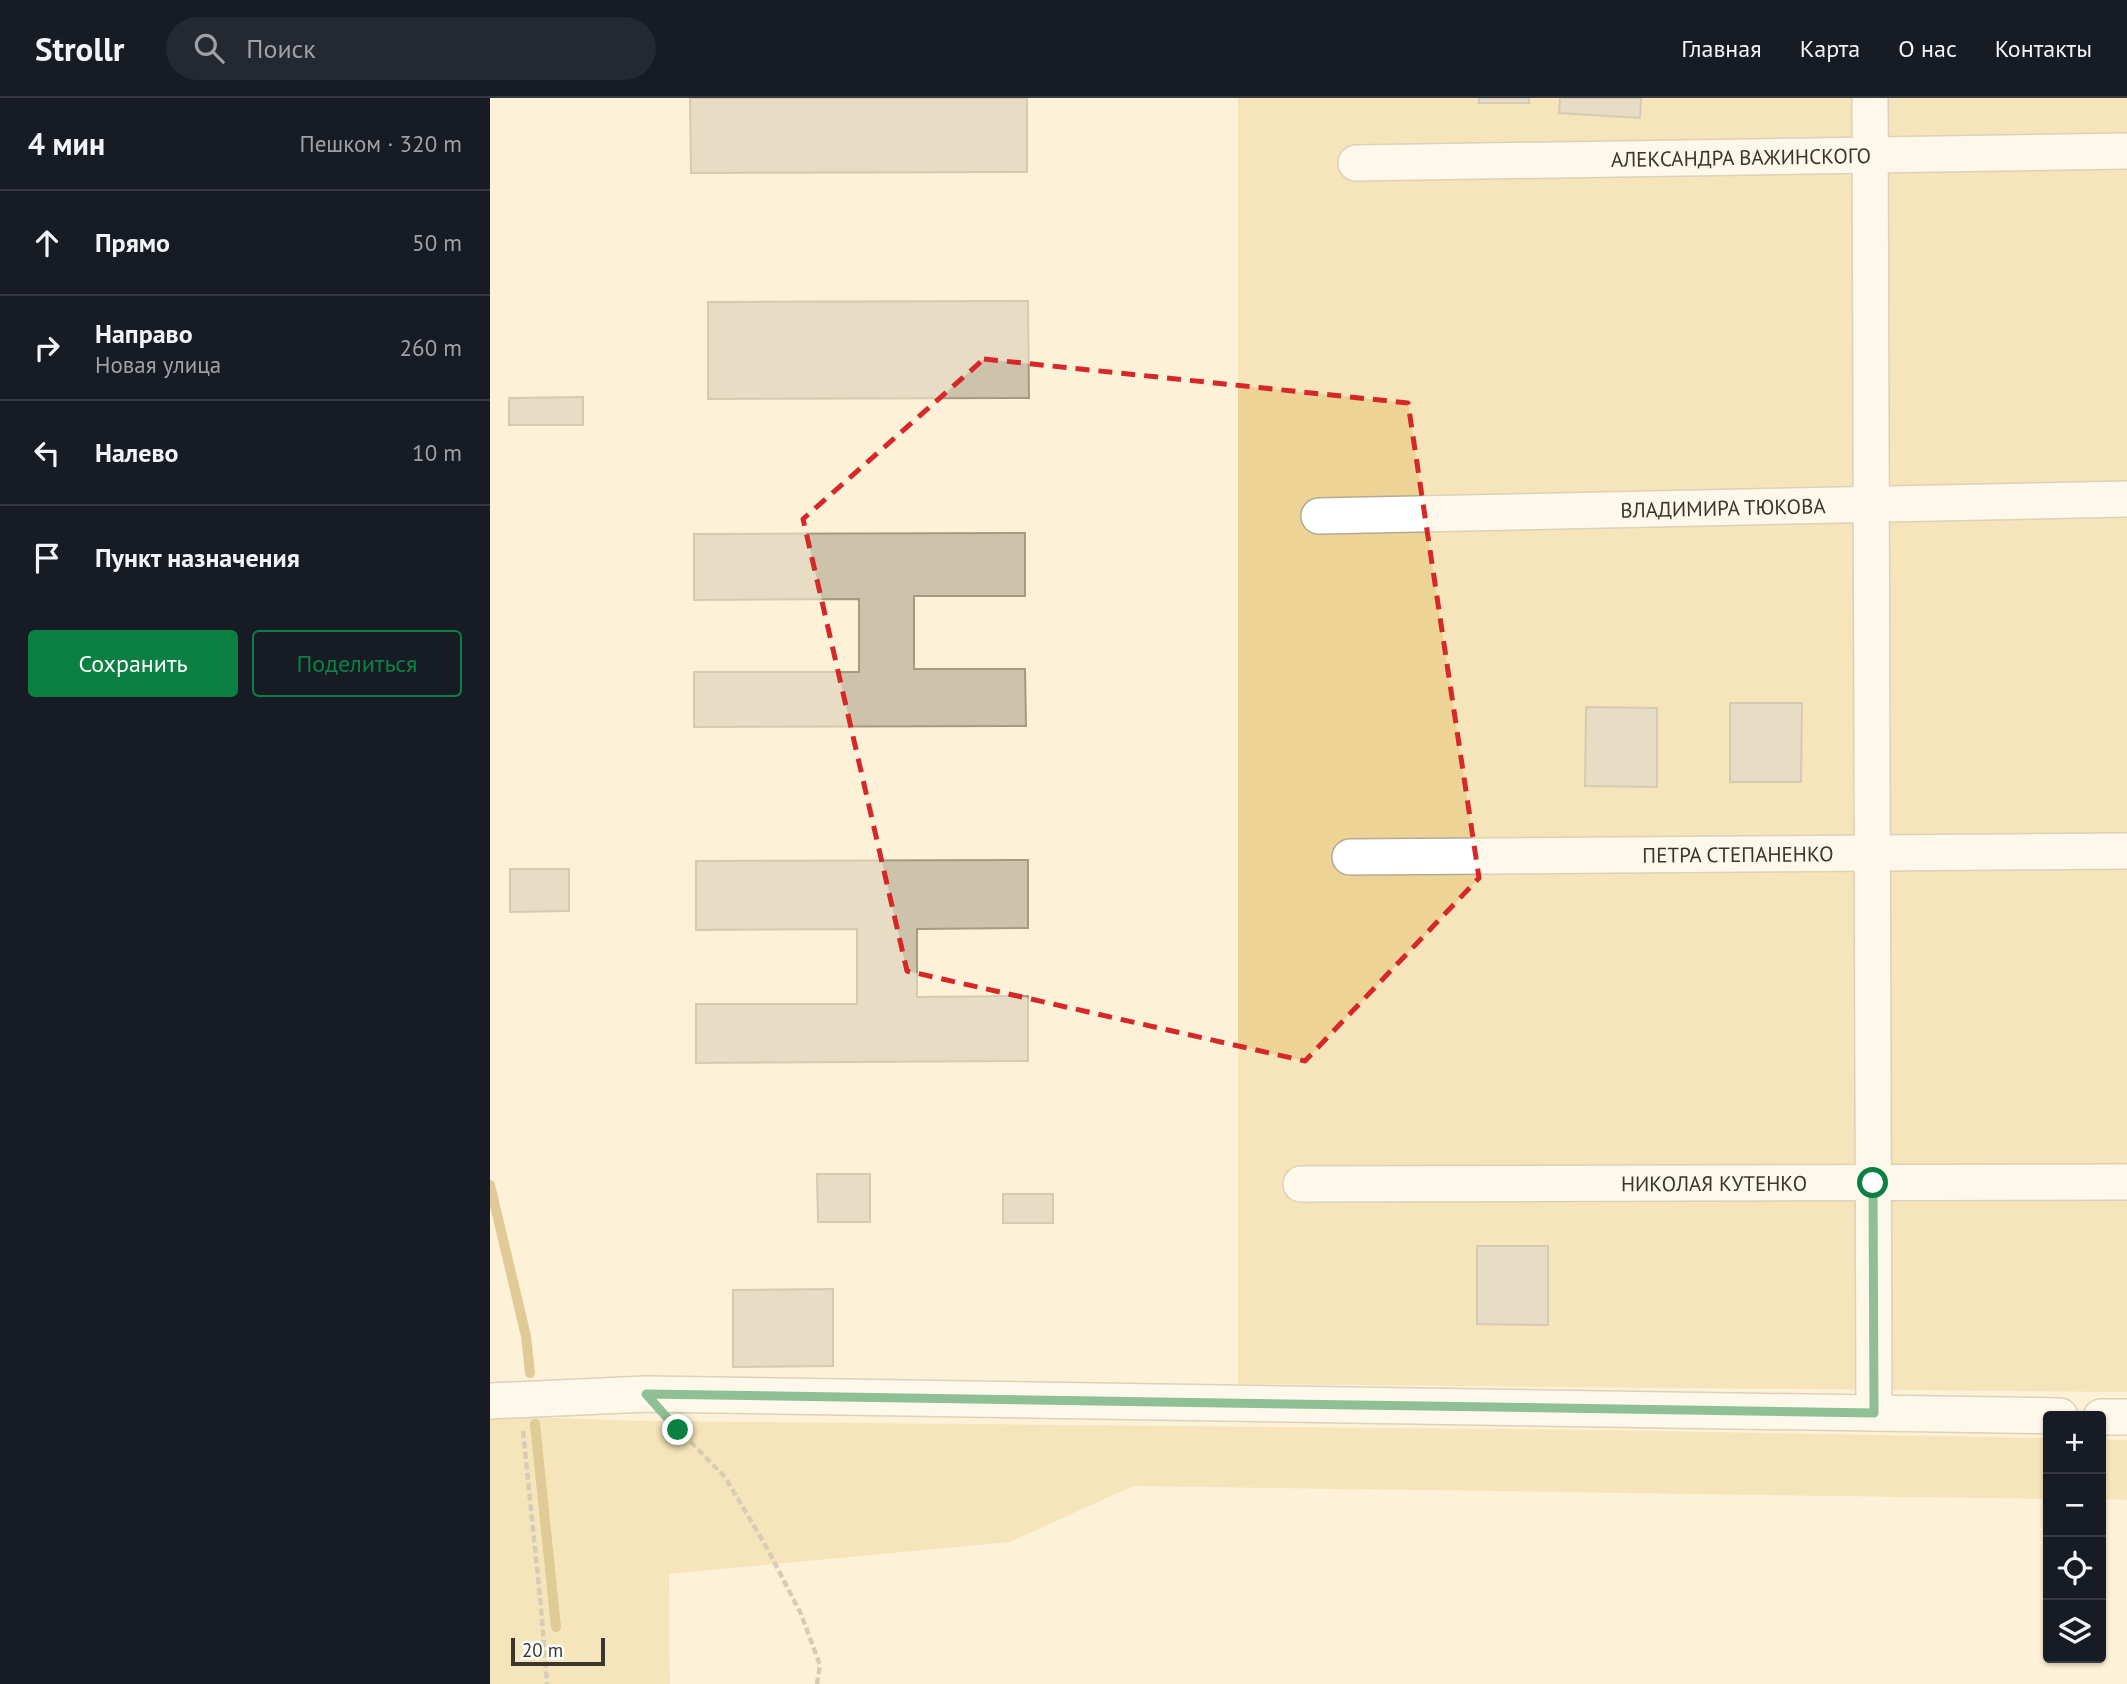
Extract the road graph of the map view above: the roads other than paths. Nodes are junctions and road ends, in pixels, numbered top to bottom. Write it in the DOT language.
graph roads {
  1 [pos="1870,98"];
  2 [pos="2127,151"];
  3 [pos="1871,155"];
  4 [pos="1356,163"];
  5 [pos="2127,499"];
  6 [pos="1871,504"];
  7 [pos="1319,516"];
  8 [pos="2127,851"];
  9 [pos="1872,853"];
  10 [pos="1350,857"];
  11 [pos="2127,1182"];
  12 [pos="1873,1183"];
  13 [pos="1301,1184"];
  14 [pos="505,1400"];
  15 [pos="1874,1413"];
  16 [pos="2043,1416"];
  17 [pos="2106,1417"];
  18 [pos="2127,1417"];
  1 -- 3 [label="street"];
  2 -- 3 [label="street, АЛЕКСАНДРА ВАЖИНСКОГО"];
  3 -- 4 [label="street, АЛЕКСАНДРА ВАЖИНСКОГО"];
  3 -- 6 [label="street"];
  5 -- 6 [label="street, ВЛАДИМИРА ТЮКОВА"];
  6 -- 7 [label="street, ВЛАДИМИРА ТЮКОВА"];
  6 -- 9 [label="street"];
  8 -- 9 [label="street, ПЕТРА СТЕПАНЕНКО"];
  9 -- 10 [label="street, ПЕТРА СТЕПАНЕНКО"];
  9 -- 12 [label="street"];
  11 -- 12 [label="street, НИКОЛАЯ КУТЕНКО"];
  12 -- 13 [label="street, НИКОЛАЯ КУТЕНКО"];
  12 -- 15 [label="street"];
  14 -- 15 [label="street"];
  15 -- 16 [label="street"];
  17 -- 18 [label="street"];
}
